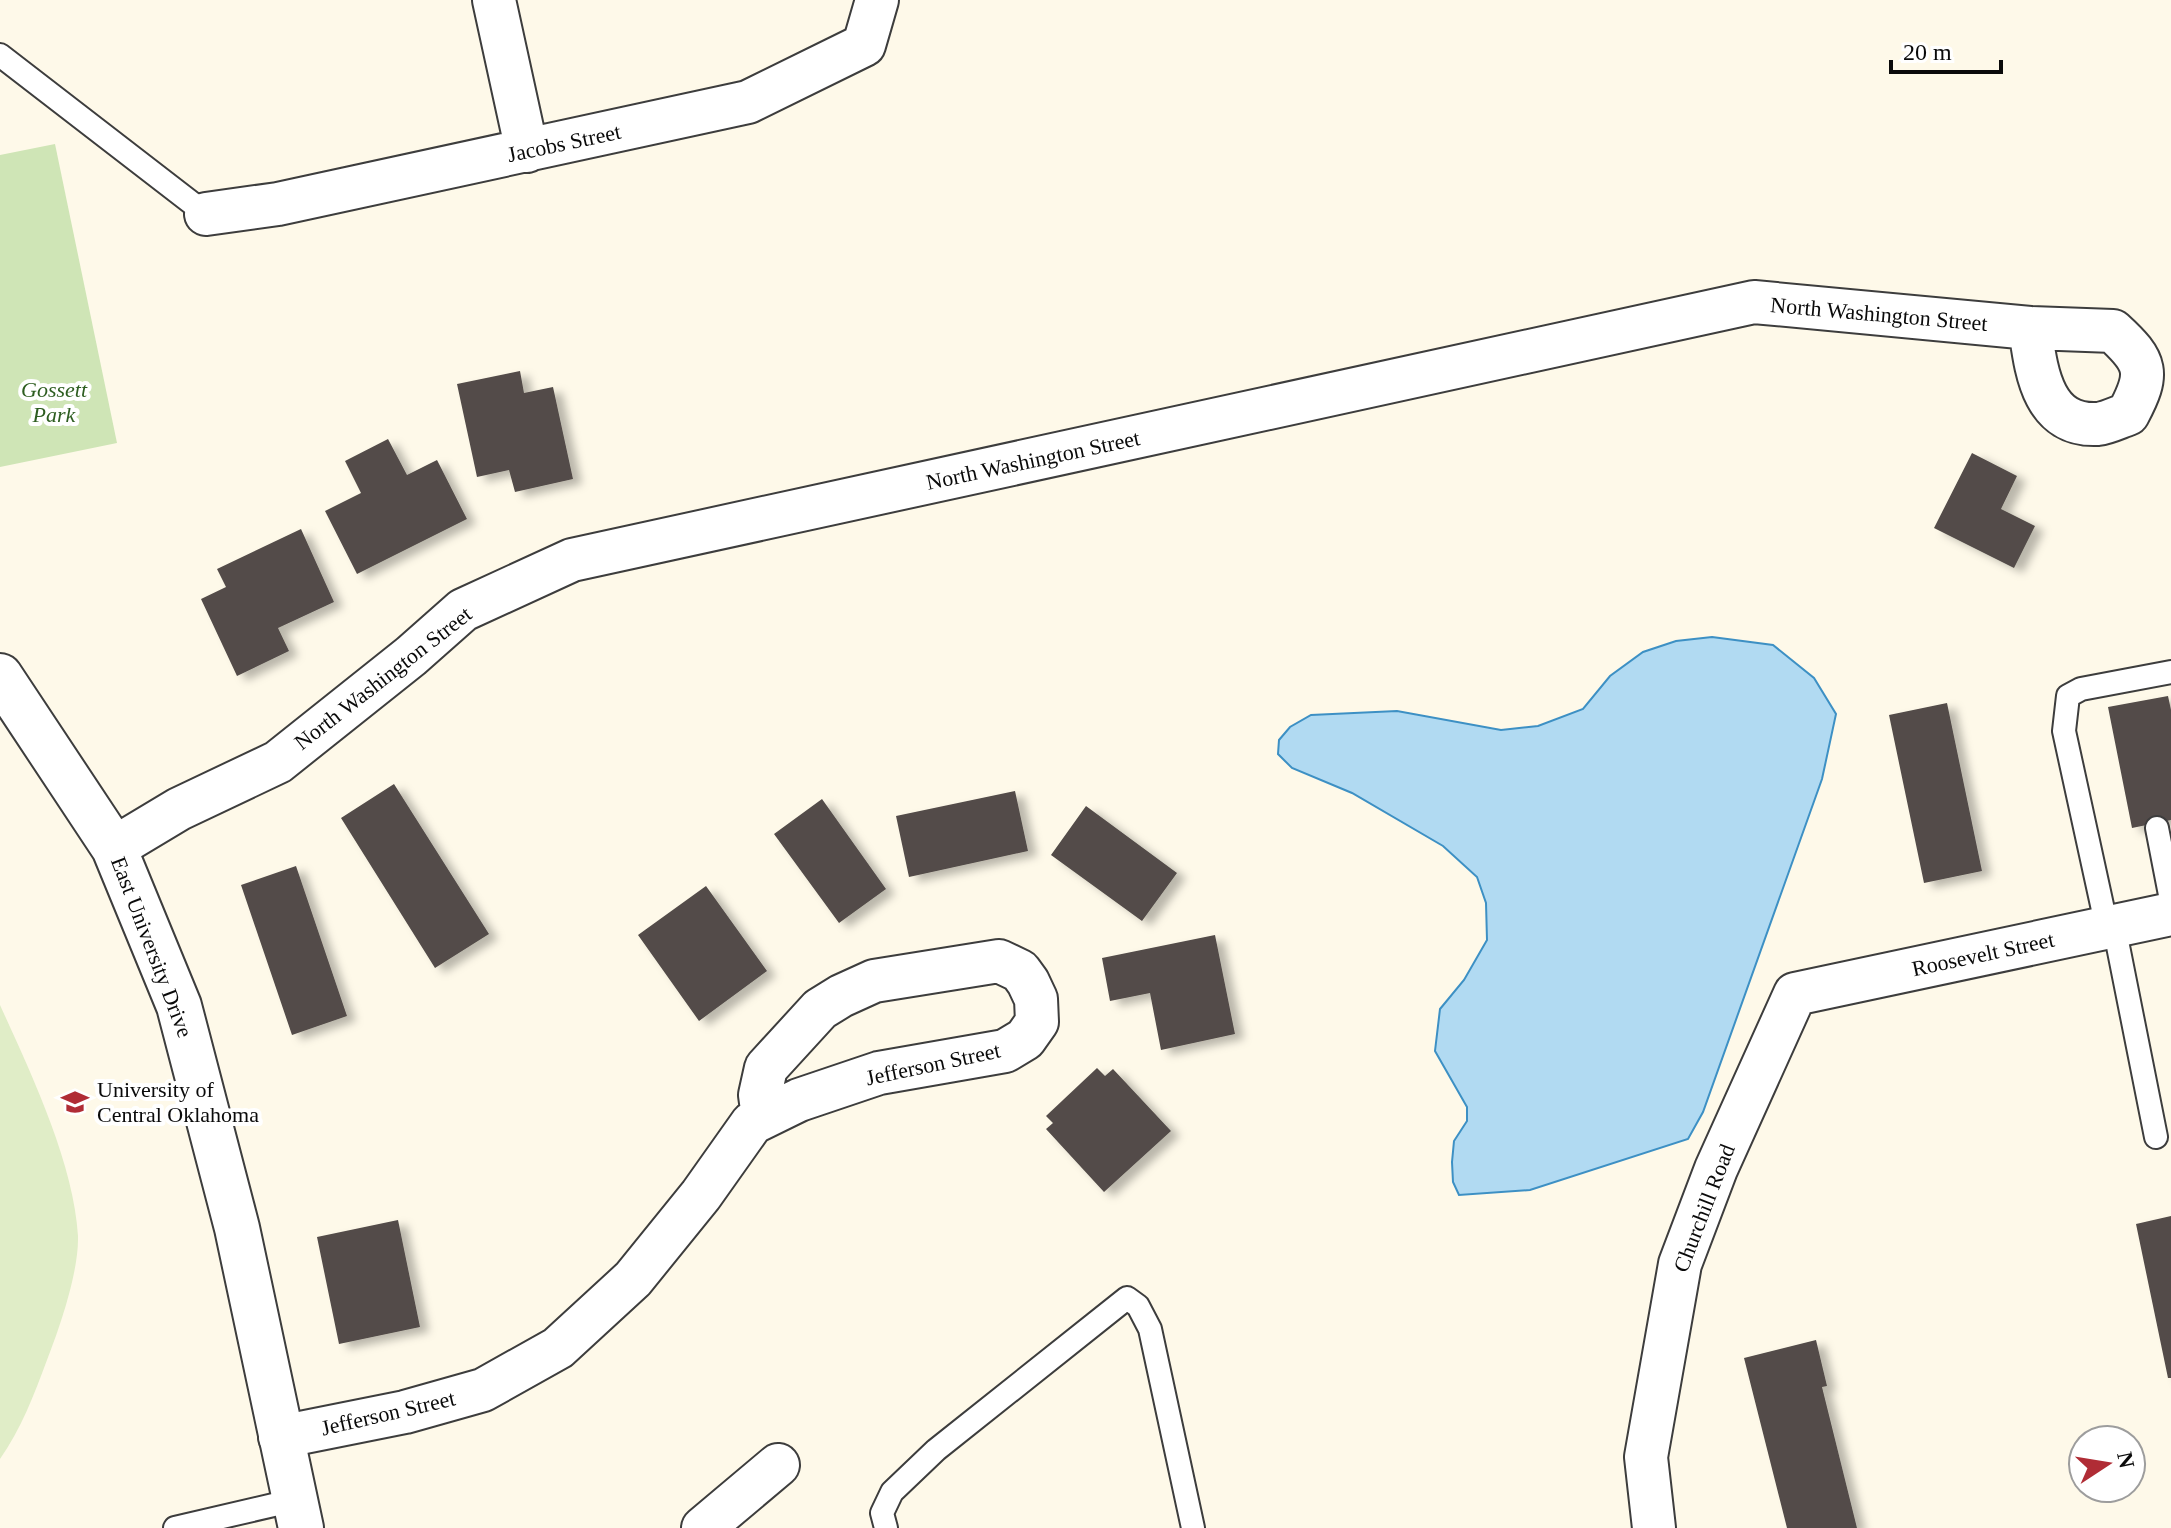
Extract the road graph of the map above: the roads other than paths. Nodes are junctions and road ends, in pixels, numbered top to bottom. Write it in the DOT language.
graph roads {
  1 [pos="494,0"];
  2 [pos="877,0"];
  3 [pos="0,55"];
  4 [pos="527,151"];
  5 [pos="206,214"];
  6 [pos="2030,328"];
  7 [pos="2171,672"];
  8 [pos="1,678"];
  9 [pos="2157,828"];
  10 [pos="114,848"];
  11 [pos="2171,900"];
  12 [pos="2171,914"];
  13 [pos="2111,927"];
  14 [pos="1795,994"];
  15 [pos="763,1117"];
  16 [pos="2156,1137"];
  17 [pos="280,1437"];
  18 [pos="778,1465"];
  19 [pos="298,1514"];
  20 [pos="175,1528"];
  21 [pos="703,1528"];
  22 [pos="886,1528"];
  23 [pos="1193,1528"];
  24 [pos="1654,1528"];
  1 -- 4 [label="street"];
  2 -- 4 [label="street, Jacobs Street"];
  3 -- 5 [label="lane"];
  4 -- 5 [label="street, Jacobs Street"];
  6 -- 10 [label="street, North Washington Street"];
  7 -- 13 [label="lane"];
  8 -- 10 [label="street, East University Drive"];
  9 -- 11 [label="lane"];
  10 -- 17 [label="street, East University Drive"];
  12 -- 13 [label="street, Roosevelt Street"];
  13 -- 14 [label="street, Roosevelt Street"];
  13 -- 16 [label="lane"];
  14 -- 24 [label="street, Churchill Road"];
  15 -- 15 [label="street, Jefferson Street"];
  15 -- 17 [label="street, Jefferson Street"];
  17 -- 19 [label="street, East University Drive"];
  18 -- 21 [label="street"];
  19 -- 20 [label="lane"];
  22 -- 23 [label="lane"];
}
